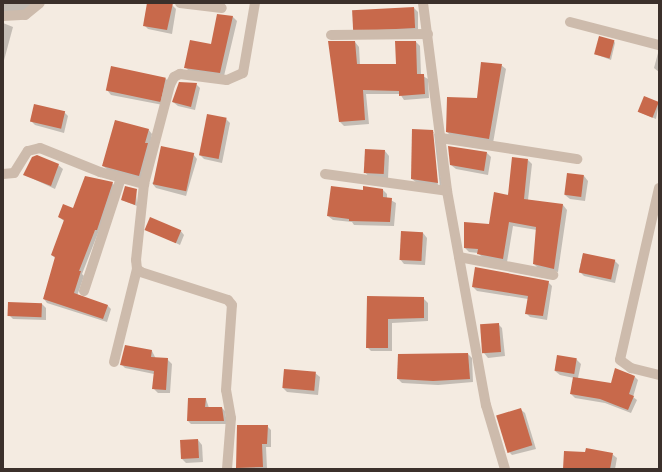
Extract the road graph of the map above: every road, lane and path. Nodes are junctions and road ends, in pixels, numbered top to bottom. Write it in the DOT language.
graph roads {
  1 [pos="40,3"];
  2 [pos="180,3"];
  3 [pos="256,3"];
  4 [pos="423,3"];
  5 [pos="222,8"];
  6 [pos="3,16"];
  7 [pos="570,22"];
  8 [pos="428,34"];
  9 [pos="331,35"];
  10 [pos="659,44"];
  11 [pos="440,138"];
  12 [pos="577,159"];
  13 [pos="3,174"];
  14 [pos="326,174"];
  15 [pos="121,178"];
  16 [pos="144,184"];
  17 [pos="659,188"];
  18 [pos="447,191"];
  19 [pos="460,257"];
  20 [pos="137,269"];
  21 [pos="553,275"];
  22 [pos="84,291"];
  23 [pos="114,362"];
  24 [pos="659,375"];
  25 [pos="227,469"];
  26 [pos="505,469"];
  1 -- 6 [label="street"];
  2 -- 5 [label="street"];
  3 -- 16 [label="street"];
  4 -- 8 [label="street"];
  7 -- 10 [label="street"];
  8 -- 9 [label="street"];
  8 -- 11 [label="street"];
  11 -- 12 [label="street"];
  11 -- 18 [label="street"];
  13 -- 15 [label="street"];
  14 -- 18 [label="street"];
  15 -- 16 [label="street"];
  15 -- 22 [label="street"];
  16 -- 20 [label="street"];
  17 -- 24 [label="street"];
  18 -- 19 [label="street"];
  19 -- 21 [label="street"];
  19 -- 26 [label="street"];
  20 -- 23 [label="street"];
  20 -- 25 [label="street"];
}
